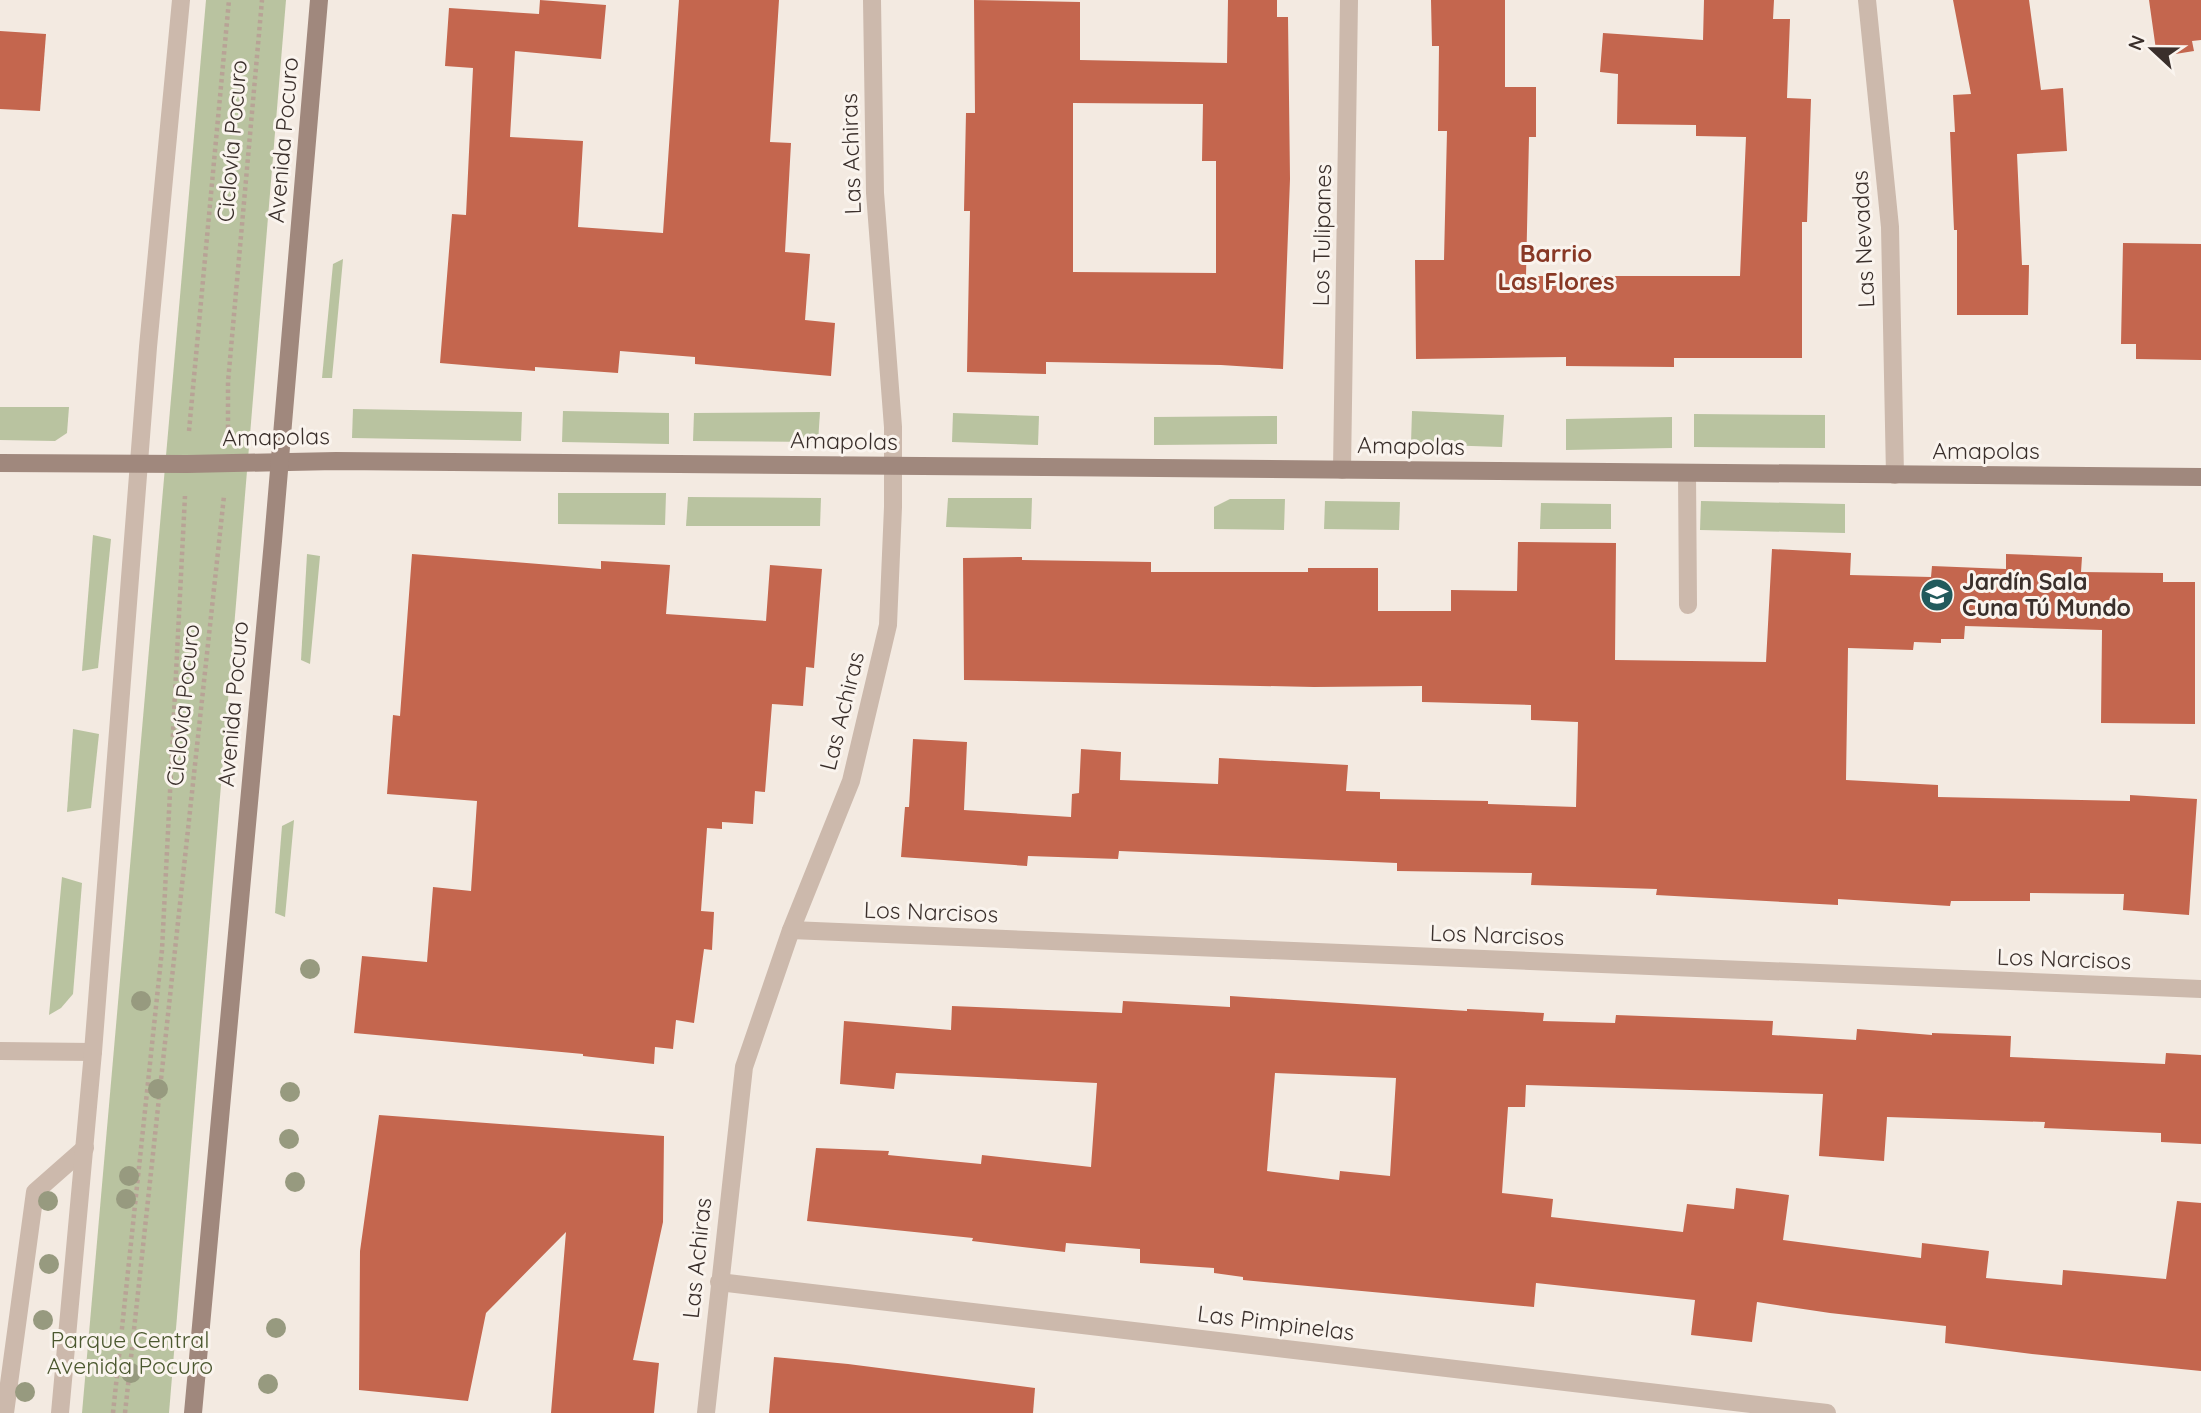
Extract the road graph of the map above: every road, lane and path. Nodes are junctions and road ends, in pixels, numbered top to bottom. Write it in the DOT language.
graph roads {
  1 [pos="181,0"];
  2 [pos="229,0"];
  3 [pos="262,0"];
  4 [pos="319,0"];
  5 [pos="872,0"];
  6 [pos="1349,0"];
  7 [pos="1867,0"];
  8 [pos="140,462"];
  9 [pos="279,462"];
  10 [pos="0,463"];
  11 [pos="228,463"];
  12 [pos="187,464"];
  13 [pos="894,466"];
  14 [pos="1342,470"];
  15 [pos="1687,473"];
  16 [pos="1895,475"];
  17 [pos="2201,477"];
  18 [pos="1688,606"];
  19 [pos="791,930"];
  20 [pos="2201,989"];
  21 [pos="0,1051"];
  22 [pos="93,1052"];
  23 [pos="85,1148"];
  24 [pos="719,1282"];
  25 [pos="5,1413"];
  26 [pos="61,1413"];
  27 [pos="113,1413"];
  28 [pos="125,1413"];
  29 [pos="193,1413"];
  30 [pos="706,1413"];
  31 [pos="1827,1413"];
  1 -- 8 [label="street"];
  2 -- 12 [label="path"];
  3 -- 11 [label="path, Ciclovía Pocuro"];
  4 -- 9 [label="street, Avenida Pocuro"];
  5 -- 13 [label="street, Las Achiras"];
  6 -- 14 [label="street, Los Tulipanes"];
  7 -- 16 [label="street, Las Nevadas"];
  8 -- 10 [label="street, Amapolas"];
  8 -- 12 [label="street, Amapolas"];
  8 -- 22 [label="street"];
  9 -- 11 [label="street, Amapolas"];
  9 -- 13 [label="street, Amapolas"];
  9 -- 29 [label="street, Avenida Pocuro"];
  11 -- 12 [label="street, Amapolas"];
  11 -- 28 [label="path, Ciclovía Pocuro"];
  12 -- 27 [label="path"];
  13 -- 14 [label="street, Amapolas"];
  13 -- 19 [label="street, Las Achiras"];
  14 -- 15 [label="street, Amapolas"];
  15 -- 16 [label="street, Amapolas"];
  15 -- 18 [label="street"];
  16 -- 17 [label="street, Amapolas"];
  19 -- 20 [label="street, Los Narcisos"];
  19 -- 24 [label="street, Las Achiras"];
  21 -- 22 [label="street"];
  22 -- 23 [label="street"];
  23 -- 25 [label="street"];
  23 -- 26 [label="street"];
  24 -- 30 [label="street, Las Achiras"];
  24 -- 31 [label="street, Las Pimpinelas"];
}
